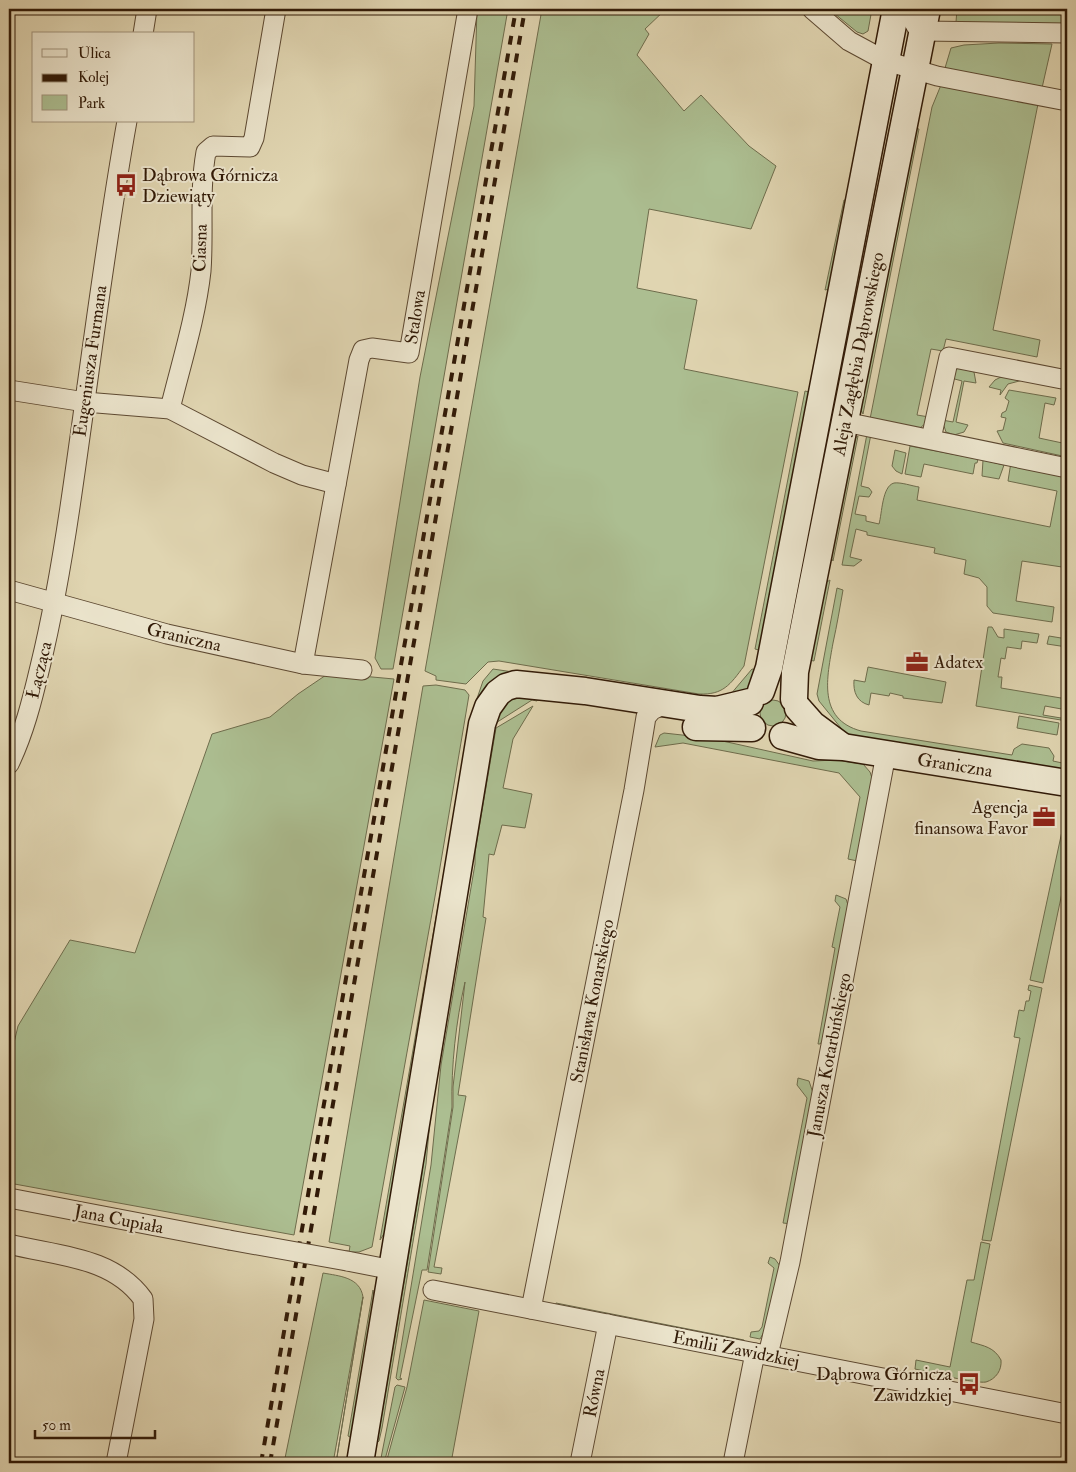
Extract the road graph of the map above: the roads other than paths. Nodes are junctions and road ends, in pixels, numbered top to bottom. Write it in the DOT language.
graph roads {
  1 [pos="147,9"];
  2 [pos="276,9"];
  3 [pos="468,9"];
  4 [pos="812,9"];
  5 [pos="896,9"];
  6 [pos="906,9"];
  7 [pos="924,20"];
  8 [pos="143,32"];
  9 [pos="1067,33"];
  10 [pos="886,61"];
  11 [pos="914,70"];
  12 [pos="1067,101"];
  13 [pos="127,122"];
  14 [pos="1067,380"];
  15 [pos="9,390"];
  16 [pos="85,402"];
  17 [pos="170,409"];
  18 [pos="845,422"];
  19 [pos="932,439"];
  20 [pos="1067,468"];
  21 [pos="336,484"];
  22 [pos="9,590"];
  23 [pos="56,602"];
  24 [pos="303,664"];
  25 [pos="362,670"];
  26 [pos="755,696"];
  27 [pos="796,704"];
  28 [pos="655,710"];
  29 [pos="752,728"];
  30 [pos="783,736"];
  31 [pos="843,747"];
  32 [pos="886,754"];
  33 [pos="9,764"];
  34 [pos="1067,783"];
  35 [pos="9,1198"];
  36 [pos="9,1244"];
  37 [pos="393,1270"];
  38 [pos="433,1290"];
  39 [pos="531,1309"];
  40 [pos="608,1324"];
  41 [pos="762,1354"];
  42 [pos="1067,1414"];
  43 [pos="116,1463"];
  44 [pos="360,1463"];
  45 [pos="580,1463"];
  46 [pos="733,1463"];
  1 -- 8 [label="street"];
  2 -- 17 [label="street, Ciasna"];
  3 -- 21 [label="street, Stalowa"];
  4 -- 10 [label="street"];
  5 -- 10 [label="street, Aleja Zagłębia Dąbrowskiego"];
  6 -- 7 [label="street"];
  7 -- 9 [label="street"];
  7 -- 11 [label="street, Aleja Zagłębia Dąbrowskiego"];
  10 -- 11 [label="street"];
  10 -- 26 [label="street, Aleja Zagłębia Dąbrowskiego"];
  11 -- 12 [label="street"];
  11 -- 18 [label="street, Aleja Zagłębia Dąbrowskiego"];
  13 -- 16 [label="street, Eugeniusza Furmana"];
  14 -- 19 [label="street"];
  15 -- 16 [label="street"];
  16 -- 17 [label="street"];
  16 -- 23 [label="street, Eugeniusza Furmana"];
  17 -- 21 [label="street"];
  18 -- 19 [label="street"];
  18 -- 27 [label="street, Aleja Zagłębia Dąbrowskiego"];
  19 -- 20 [label="street"];
  21 -- 24 [label="street, Stalowa"];
  22 -- 23 [label="street, Graniczna"];
  23 -- 24 [label="street, Graniczna"];
  23 -- 33 [label="street, Łącząca"];
  24 -- 25 [label="street, Graniczna"];
  26 -- 27 [label="street"];
  26 -- 28 [label="street"];
  26 -- 29 [label="street"];
  27 -- 30 [label="street"];
  27 -- 31 [label="street, Graniczna"];
  28 -- 29 [label="street"];
  28 -- 37 [label="street"];
  28 -- 39 [label="street, Stanisława Konarskiego"];
  29 -- 30 [label="street"];
  30 -- 31 [label="street, Graniczna"];
  31 -- 32 [label="street, Graniczna"];
  32 -- 34 [label="street, Graniczna"];
  32 -- 41 [label="street, Janusza Kotarbińskiego"];
  35 -- 37 [label="street, Jana Cupiała, bridge"];
  36 -- 43 [label="street"];
  37 -- 44 [label="street"];
  38 -- 39 [label="street, Emilii Zawidzkiej"];
  39 -- 40 [label="street, Emilii Zawidzkiej"];
  40 -- 41 [label="street, Emilii Zawidzkiej"];
  40 -- 45 [label="street, Równa"];
  41 -- 42 [label="street, Emilii Zawidzkiej"];
  41 -- 46 [label="street, Janusza Kotarbińskiego"];
}
